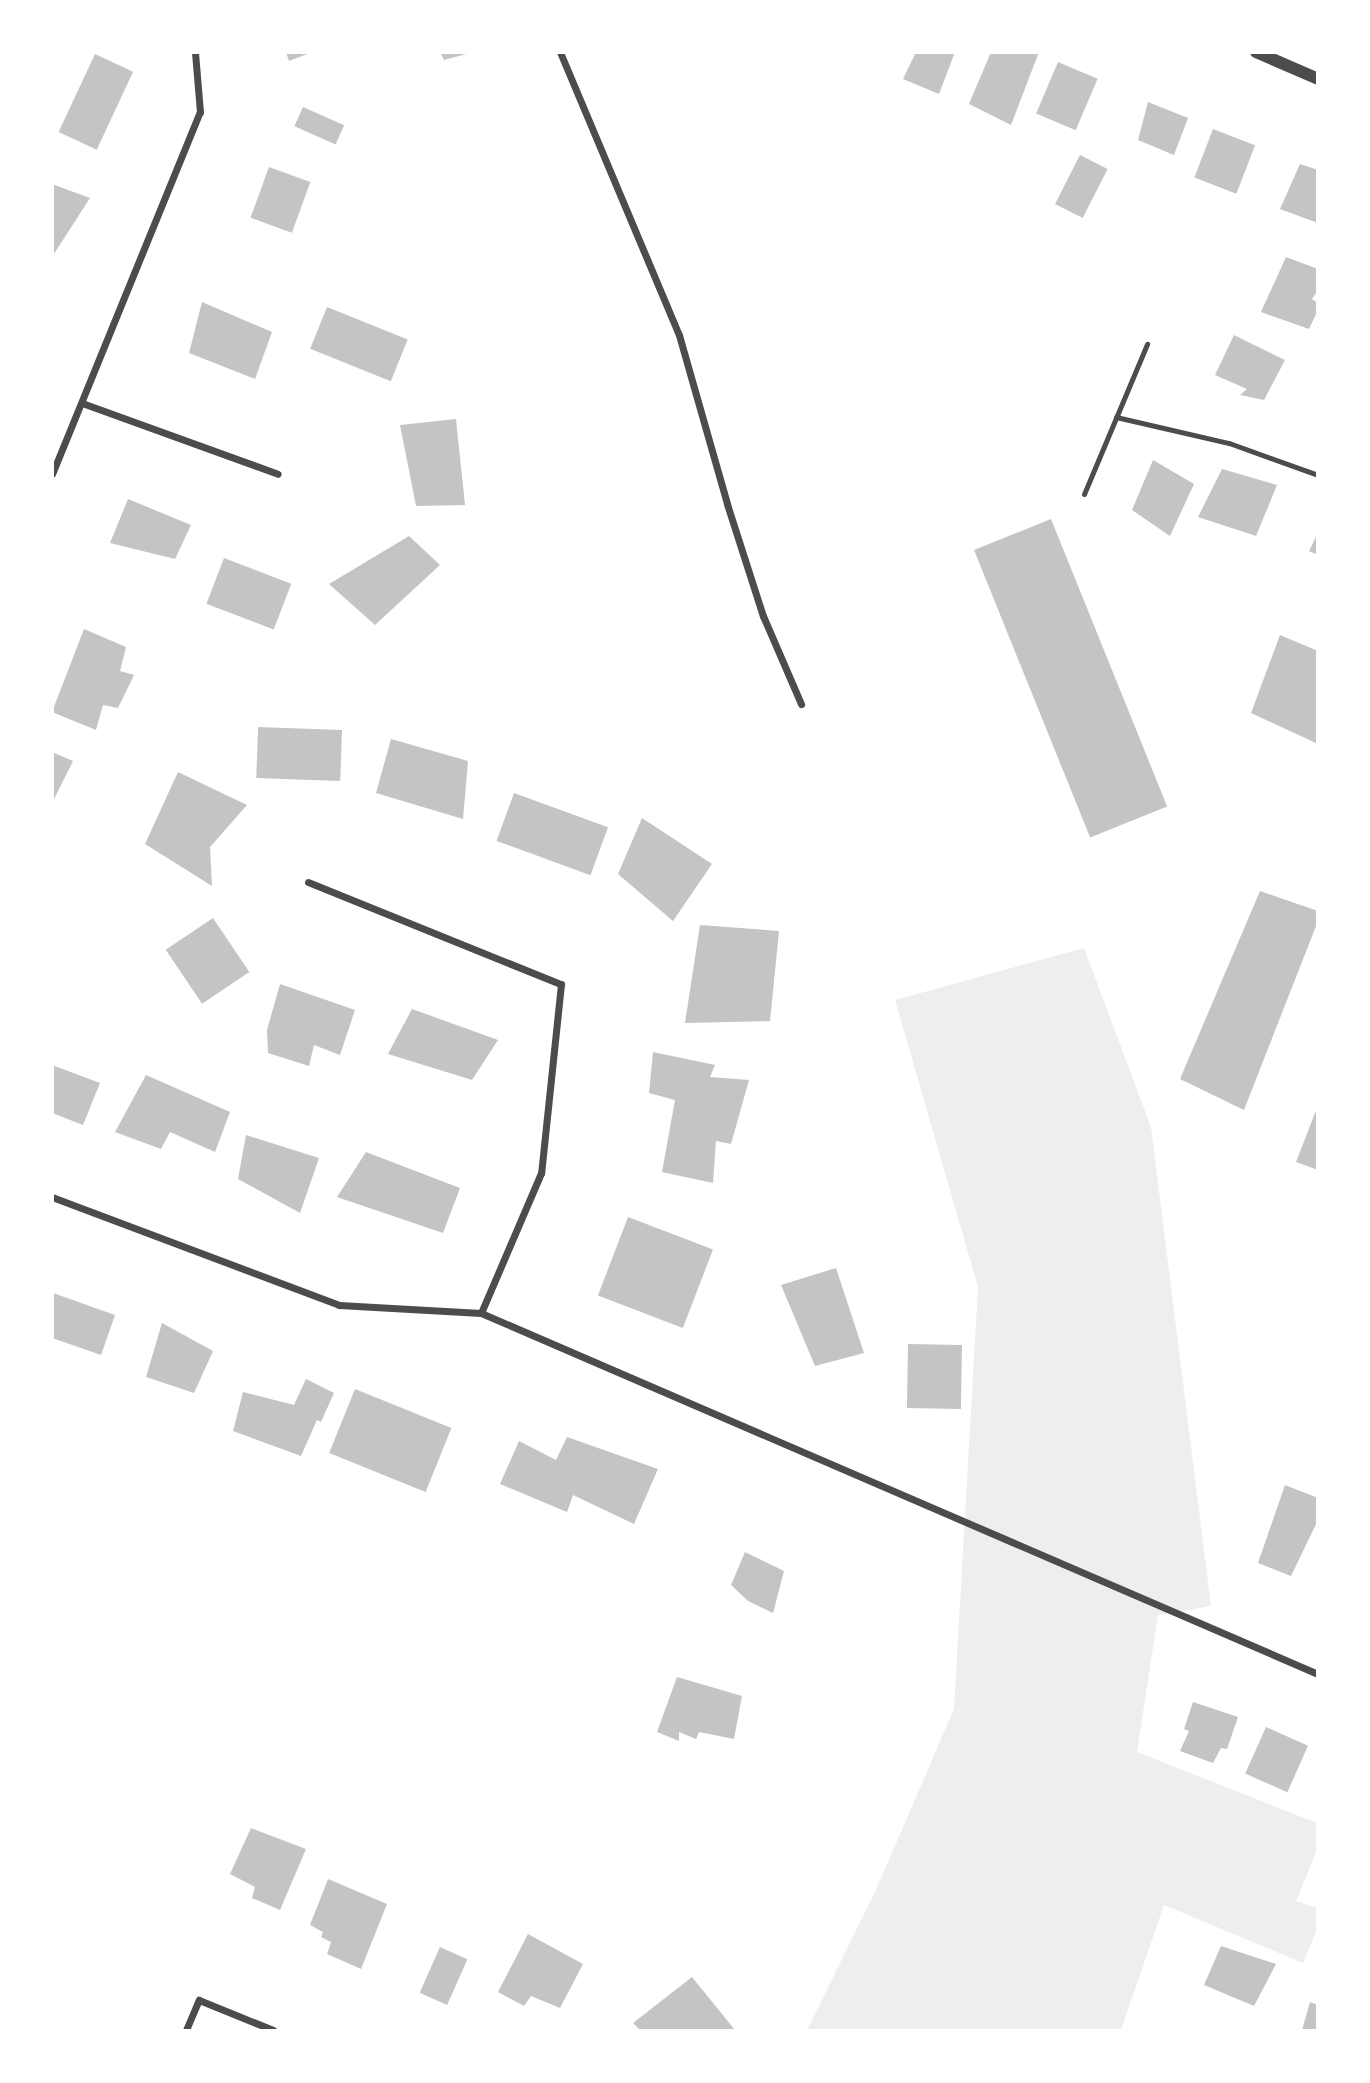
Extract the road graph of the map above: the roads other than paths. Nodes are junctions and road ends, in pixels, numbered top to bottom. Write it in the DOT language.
graph roads {
  1 [pos="195,52"];
  2 [pos="560,52"];
  3 [pos="1256,52"];
  4 [pos="1318,79"];
  5 [pos="1147,344"];
  6 [pos="82,403"];
  7 [pos="1116,417"];
  8 [pos="52,474"];
  9 [pos="278,474"];
  10 [pos="1318,475"];
  11 [pos="1084,494"];
  12 [pos="801,704"];
  13 [pos="308,882"];
  14 [pos="52,1197"];
  15 [pos="481,1313"];
  16 [pos="1318,1674"];
  17 [pos="186,2031"];
  18 [pos="273,2031"];
  1 -- 6 [label="street"];
  2 -- 12 [label="street"];
  3 -- 4 [label="street"];
  5 -- 7 [label="lane"];
  6 -- 8 [label="street"];
  6 -- 9 [label="street"];
  7 -- 10 [label="lane"];
  7 -- 11 [label="lane"];
  13 -- 15 [label="street"];
  14 -- 15 [label="street"];
  15 -- 16 [label="street"];
  17 -- 18 [label="street"];
}
